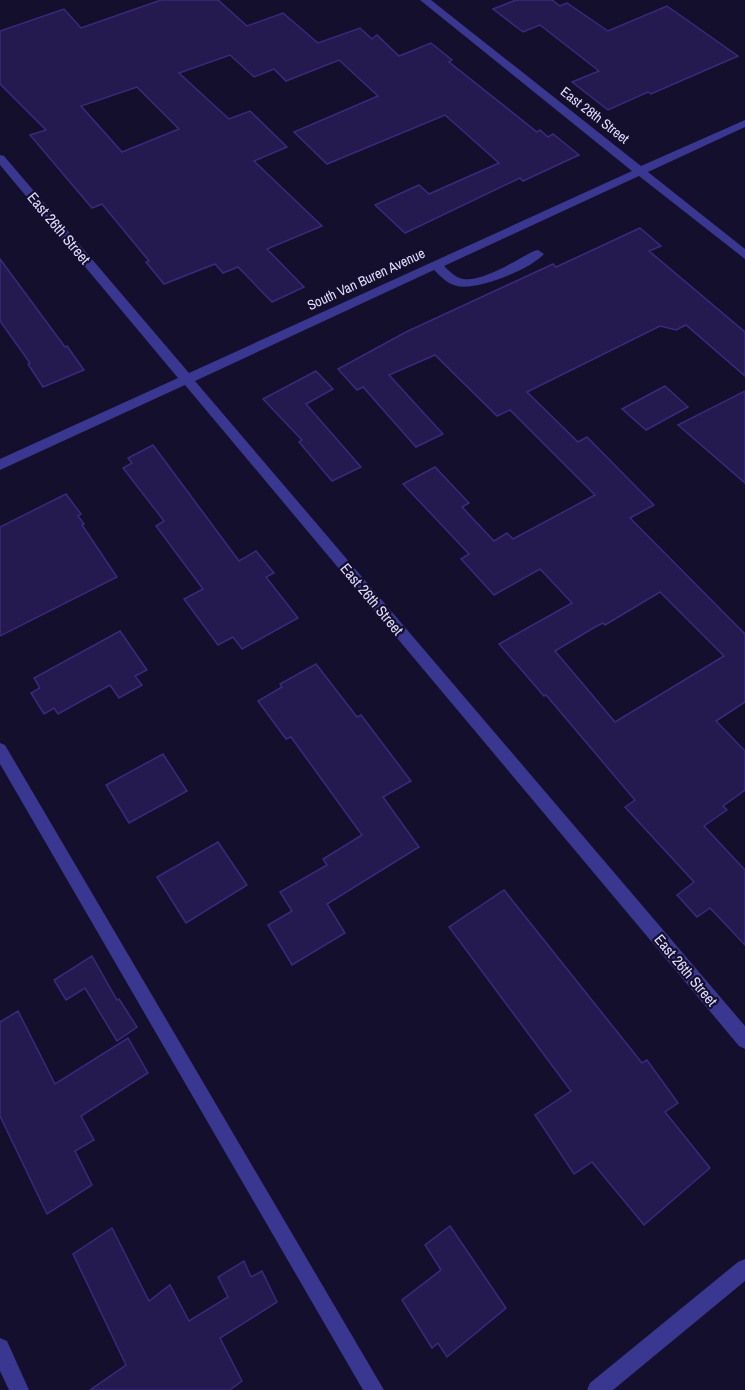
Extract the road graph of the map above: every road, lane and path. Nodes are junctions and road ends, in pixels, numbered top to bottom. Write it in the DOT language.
graph roads {
  1 [pos="425,0"];
  2 [pos="745,123"];
  3 [pos="0,158"];
  4 [pos="639,170"];
  5 [pos="538,254"];
  6 [pos="745,255"];
  7 [pos="434,264"];
  8 [pos="185,379"];
  9 [pos="0,465"];
  10 [pos="0,750"];
  11 [pos="745,1040"];
  12 [pos="745,1269"];
  13 [pos="0,1348"];
  14 [pos="19,1390"];
  15 [pos="374,1390"];
  16 [pos="597,1390"];
  1 -- 4 [label="street, East 28th Street"];
  2 -- 4 [label="street, South Van Buren Avenue"];
  3 -- 8 [label="street, East 26th Street"];
  4 -- 6 [label="street, East 28th Street"];
  4 -- 7 [label="street, South Van Buren Avenue"];
  5 -- 7 [label="street"];
  7 -- 8 [label="street, South Van Buren Avenue"];
  8 -- 9 [label="street, South Van Buren Avenue"];
  8 -- 11 [label="street, East 26th Street"];
  10 -- 15 [label="street"];
  12 -- 16 [label="street"];
  13 -- 14 [label="street"];
}
